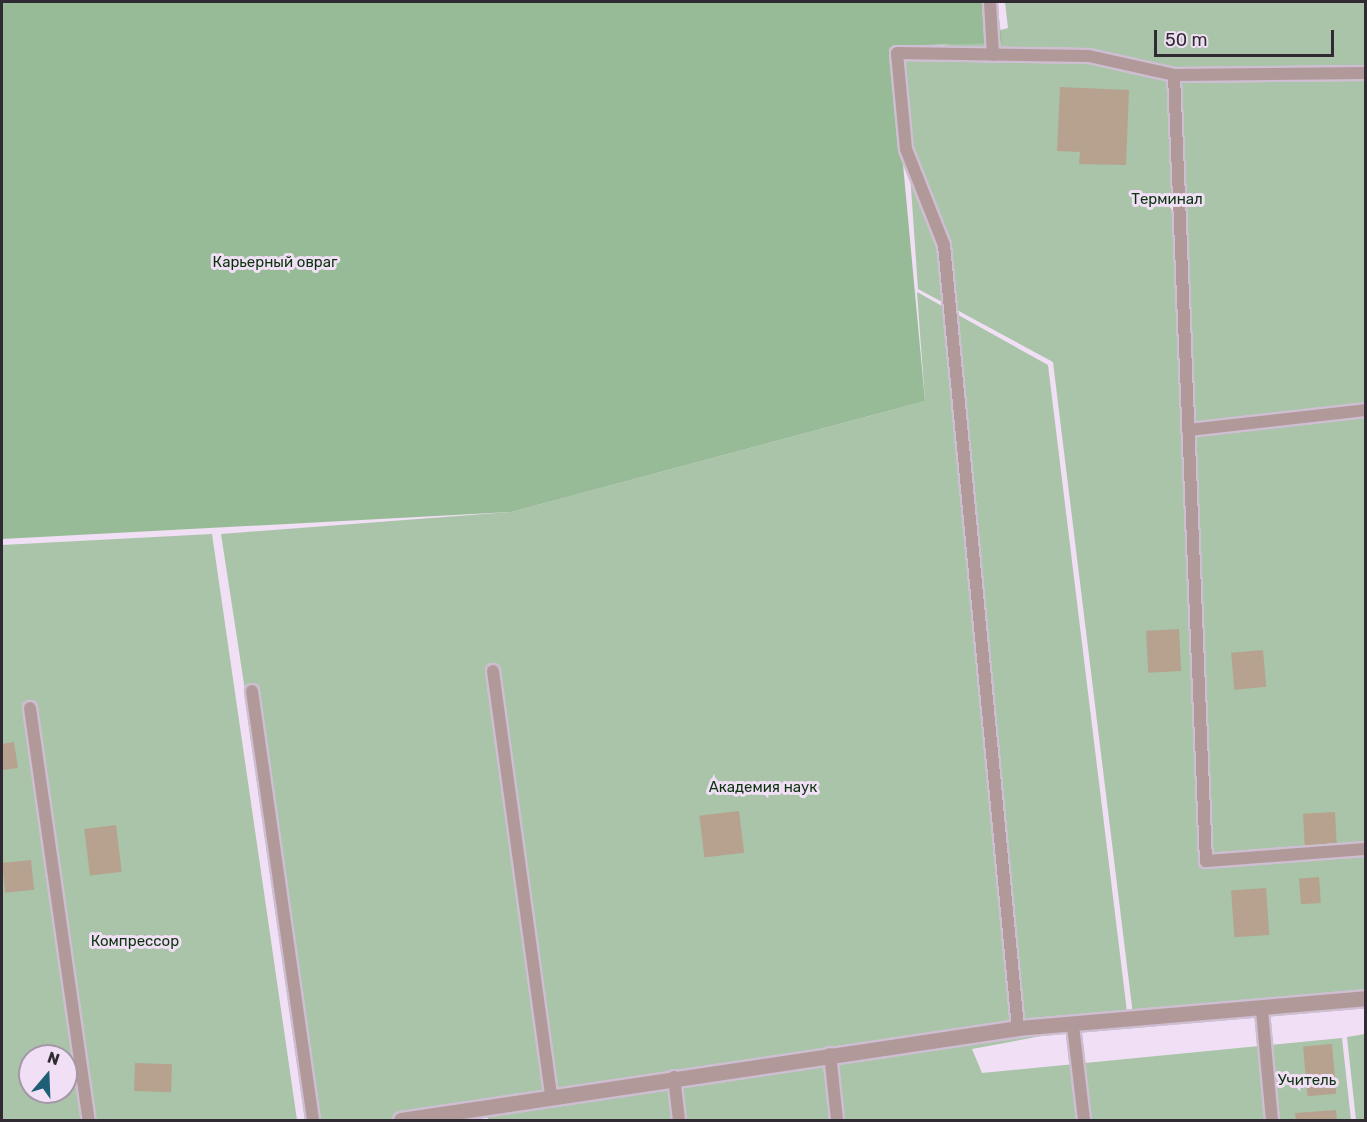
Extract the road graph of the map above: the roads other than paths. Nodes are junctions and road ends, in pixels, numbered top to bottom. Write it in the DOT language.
graph roads {
  1 [pos="990,2"];
  2 [pos="993,55"];
  3 [pos="1365,73"];
  4 [pos="1174,75"];
  5 [pos="1365,410"];
  6 [pos="1188,430"];
  7 [pos="493,671"];
  8 [pos="252,691"];
  9 [pos="30,708"];
  10 [pos="1365,849"];
  11 [pos="1365,998"];
  12 [pos="1262,1011"];
  13 [pos="1073,1026"];
  14 [pos="1018,1028"];
  15 [pos="830,1054"];
  16 [pos="674,1077"];
  17 [pos="551,1095"];
  18 [pos="479,1115"];
  19 [pos="89,1120"];
  20 [pos="313,1120"];
  21 [pos="401,1120"];
  22 [pos="679,1120"];
  23 [pos="837,1120"];
  24 [pos="1084,1120"];
  25 [pos="1272,1120"];
  1 -- 2 [label="lane"];
  2 -- 4 [label="lane"];
  2 -- 14 [label="lane"];
  3 -- 4 [label="lane"];
  4 -- 6 [label="lane"];
  5 -- 6 [label="lane"];
  6 -- 10 [label="lane"];
  7 -- 17 [label="lane"];
  8 -- 20 [label="lane"];
  9 -- 19 [label="lane"];
  11 -- 12 [label="street"];
  12 -- 13 [label="street"];
  12 -- 25 [label="lane"];
  13 -- 14 [label="street"];
  13 -- 24 [label="lane"];
  14 -- 15 [label="street"];
  15 -- 16 [label="street"];
  15 -- 23 [label="lane"];
  16 -- 17 [label="street"];
  16 -- 22 [label="lane"];
  17 -- 18 [label="street"];
  18 -- 21 [label="street"];
}
